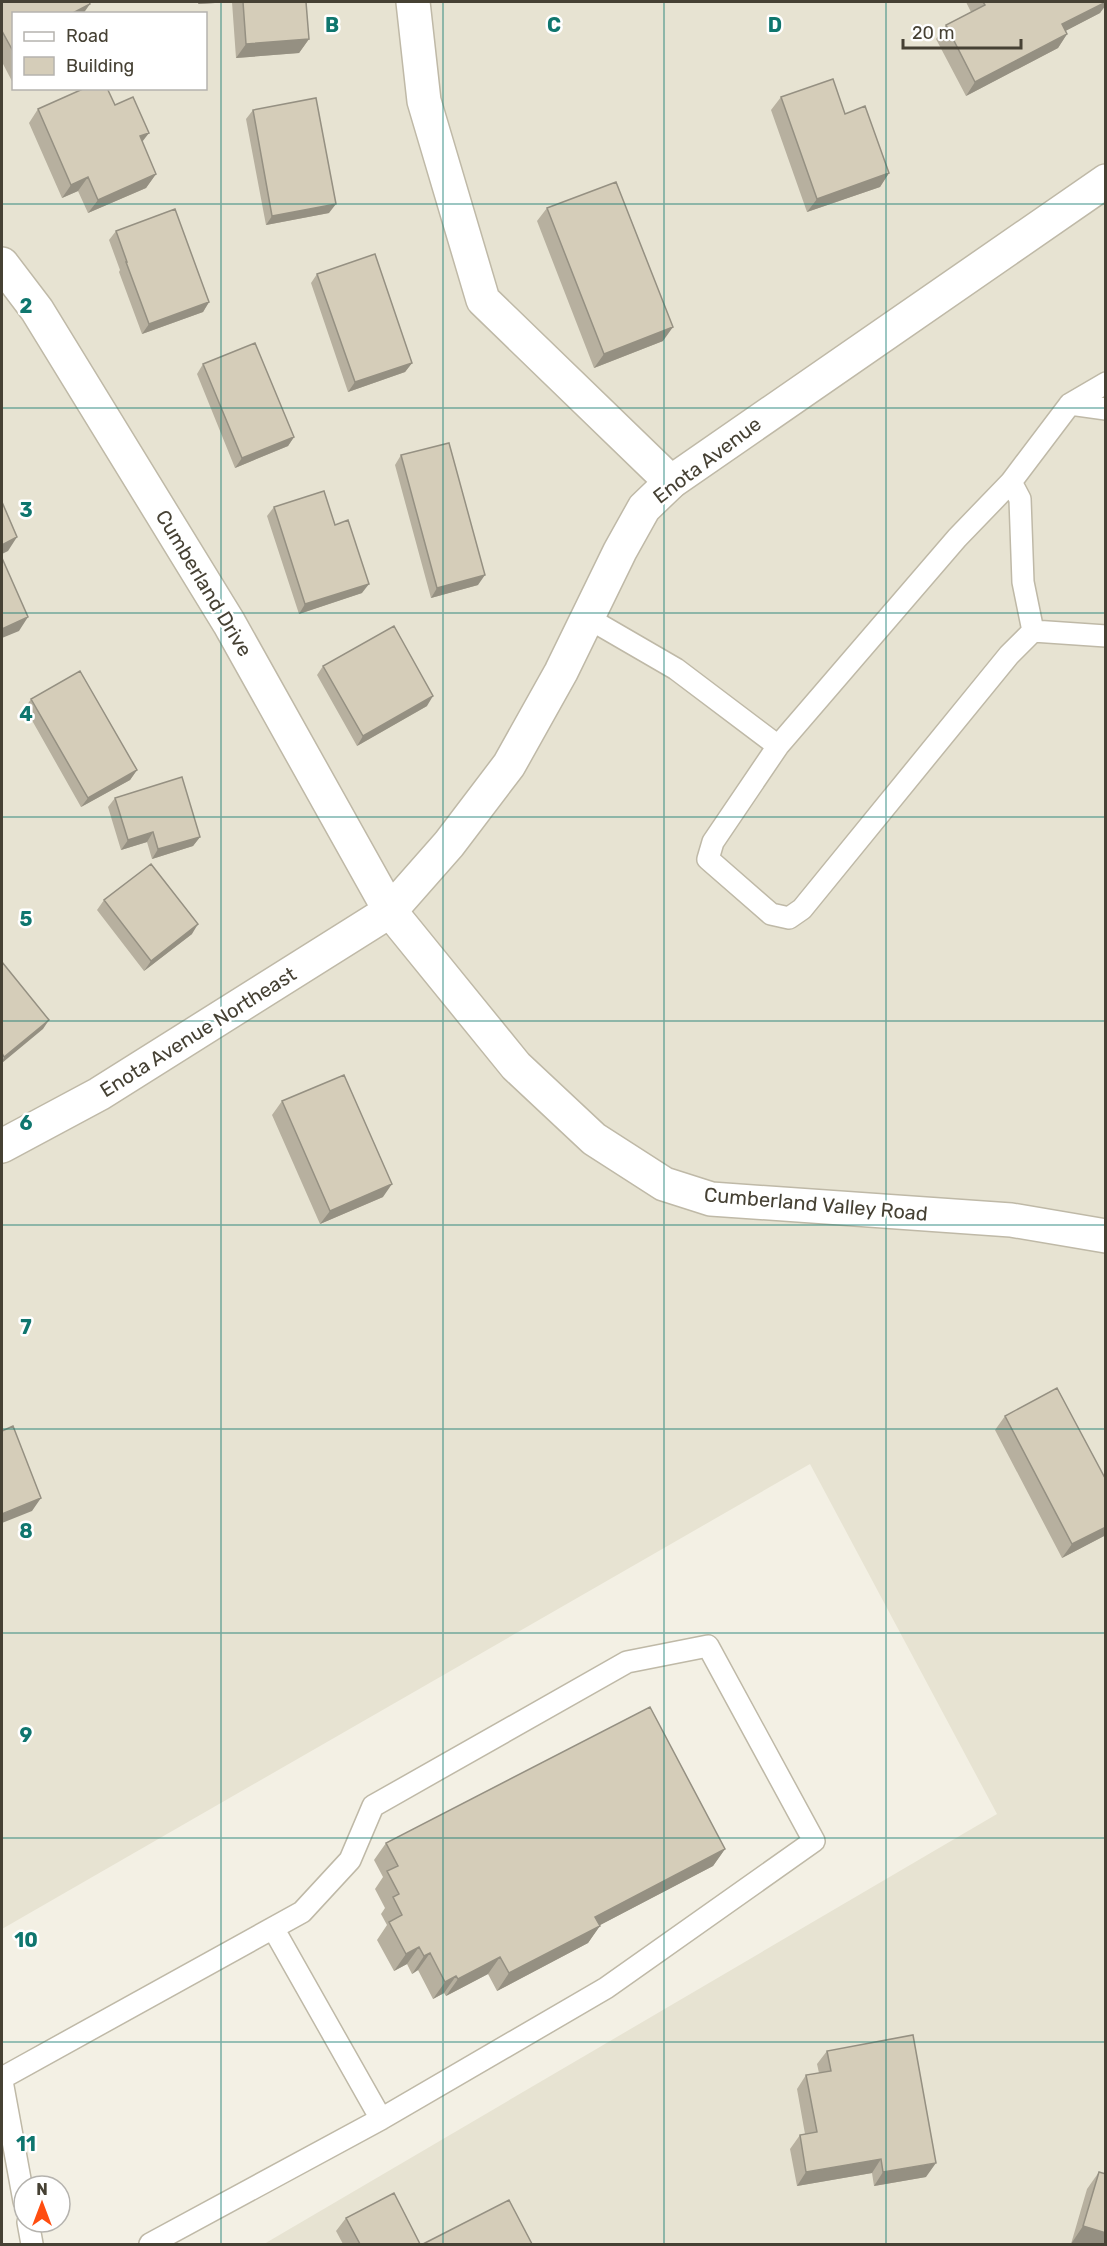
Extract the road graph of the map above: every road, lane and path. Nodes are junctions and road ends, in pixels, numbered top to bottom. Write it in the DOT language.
graph roads {
  1 [pos="413,2"];
  2 [pos="1106,181"];
  3 [pos="2,264"];
  4 [pos="1106,383"];
  5 [pos="1070,404"];
  6 [pos="1106,409"];
  7 [pos="671,482"];
  8 [pos="1011,482"];
  9 [pos="588,618"];
  10 [pos="1033,631"];
  11 [pos="1106,636"];
  12 [pos="778,746"];
  13 [pos="390,911"];
  14 [pos="2,1146"];
  15 [pos="1106,1236"];
  16 [pos="273,1928"];
  17 [pos="2,2080"];
  18 [pos="381,2119"];
  19 [pos="19,2174"];
  20 [pos="150,2244"];
  1 -- 7 [label="street"];
  2 -- 7 [label="street, Enota Avenue"];
  3 -- 13 [label="street, Cumberland Drive"];
  4 -- 5 [label="lane"];
  5 -- 6 [label="lane"];
  5 -- 8 [label="lane"];
  7 -- 9 [label="street, Enota Avenue"];
  8 -- 10 [label="lane"];
  8 -- 12 [label="lane"];
  9 -- 12 [label="lane"];
  9 -- 13 [label="street, Enota Avenue"];
  10 -- 11 [label="lane"];
  10 -- 12 [label="lane"];
  13 -- 14 [label="street, Enota Avenue Northeast"];
  13 -- 15 [label="street, Cumberland Valley Road"];
  16 -- 17 [label="lane"];
  16 -- 18 [label="lane"];
  16 -- 18 [label="lane"];
  17 -- 19 [label="lane"];
  18 -- 20 [label="lane"];
}
